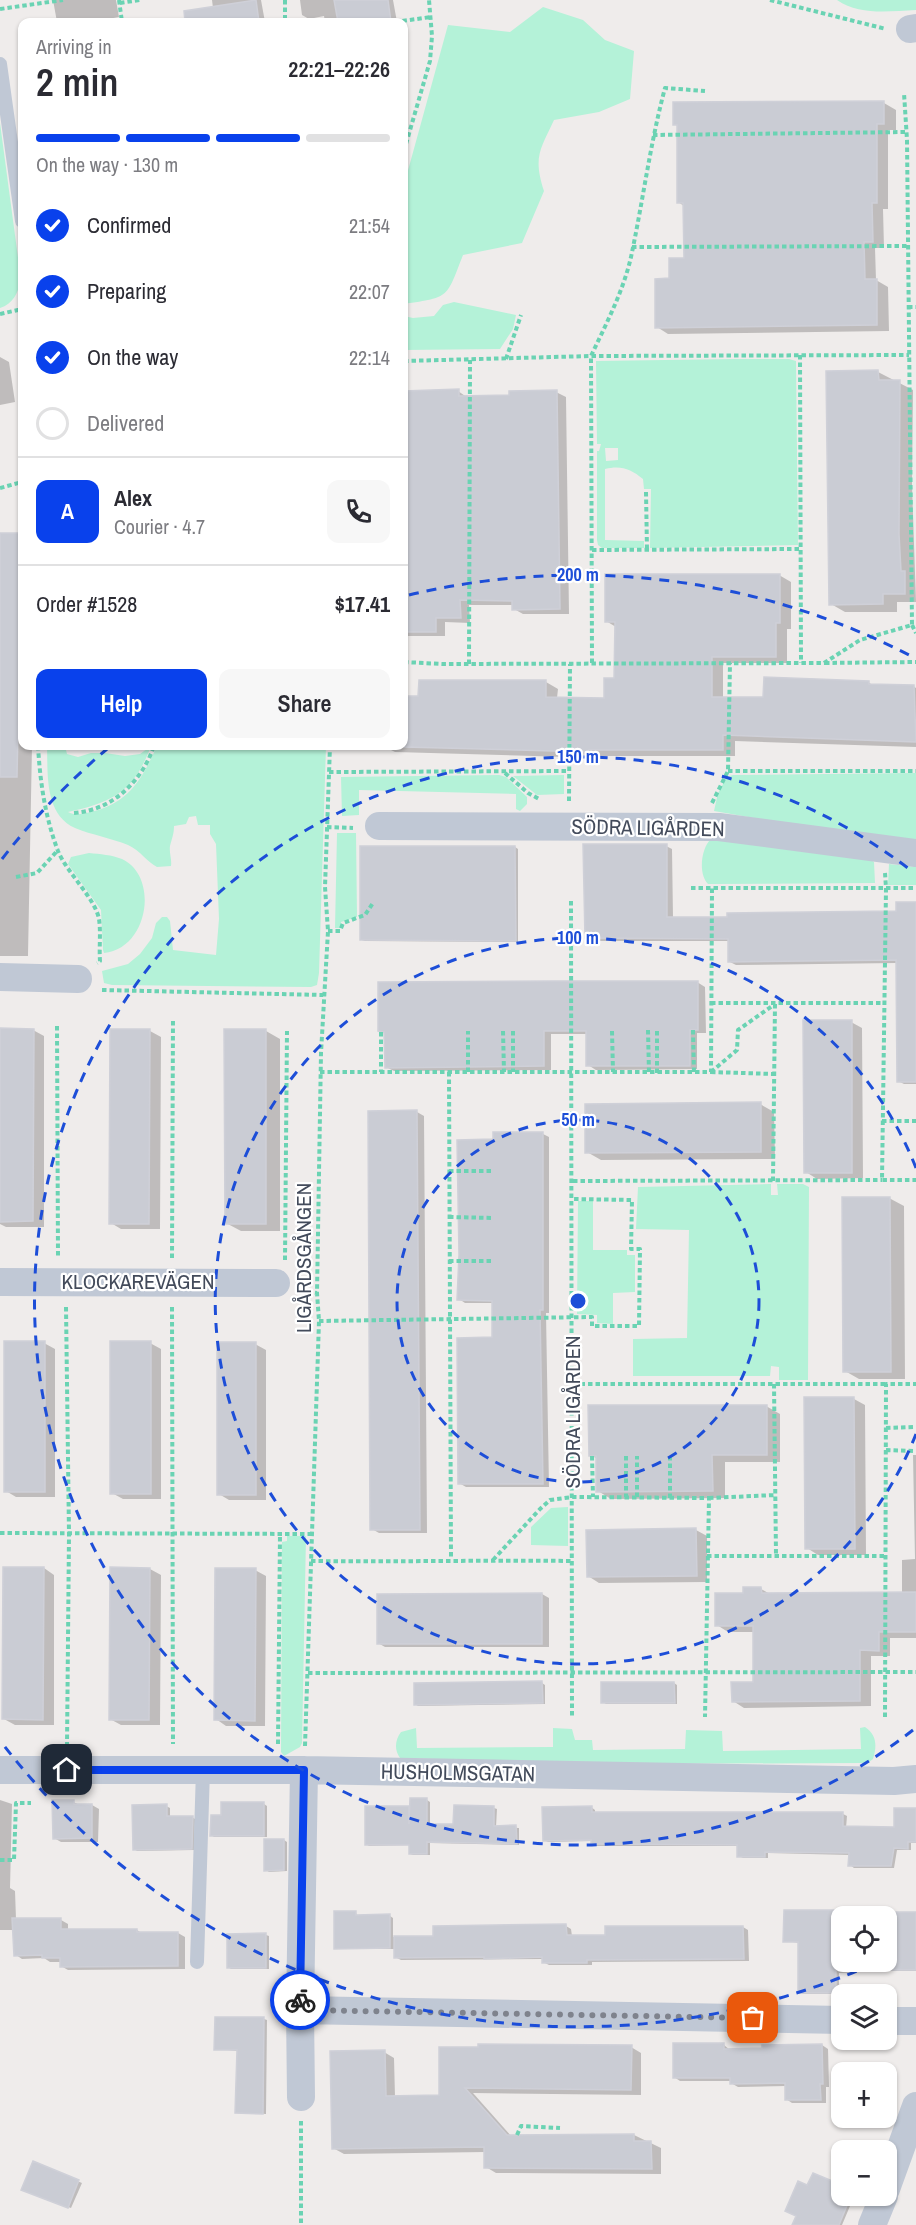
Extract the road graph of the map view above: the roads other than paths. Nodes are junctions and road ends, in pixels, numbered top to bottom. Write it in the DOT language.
graph roads {
  1 [pos="0,64"];
  2 [pos="18,192"];
  3 [pos="379,826"];
  4 [pos="916,853"];
  5 [pos="0,977"];
  6 [pos="78,980"];
  7 [pos="0,1282"];
  8 [pos="276,1283"];
  9 [pos="0,1770"];
  10 [pos="203,1770"];
  11 [pos="291,1770"];
  12 [pos="916,1779"];
  13 [pos="197,1962"];
  14 [pos="300,2010"];
  15 [pos="831,2020"];
  16 [pos="897,2021"];
  17 [pos="916,2021"];
  18 [pos="301,2097"];
  19 [pos="916,2106"];
  20 [pos="897,2159"];
  21 [pos="880,2206"];
  22 [pos="872,2225"];
  1 -- 2 [label="lane"];
  3 -- 4 [label="street, SÖDRA LIGÅRDEN"];
  5 -- 6 [label="street"];
  7 -- 8 [label="street, KLOCKAREVÄGEN"];
  9 -- 10 [label="street, HUSHOLMSGATAN"];
  10 -- 11 [label="street, HUSHOLMSGATAN"];
  10 -- 13 [label="lane"];
  11 -- 12 [label="street, HUSHOLMSGATAN"];
  11 -- 14 [label="street"];
  14 -- 15 [label="street"];
  14 -- 18 [label="street"];
  16 -- 17 [label="street"];
  19 -- 20 [label="street"];
  21 -- 22 [label="street"];
}
